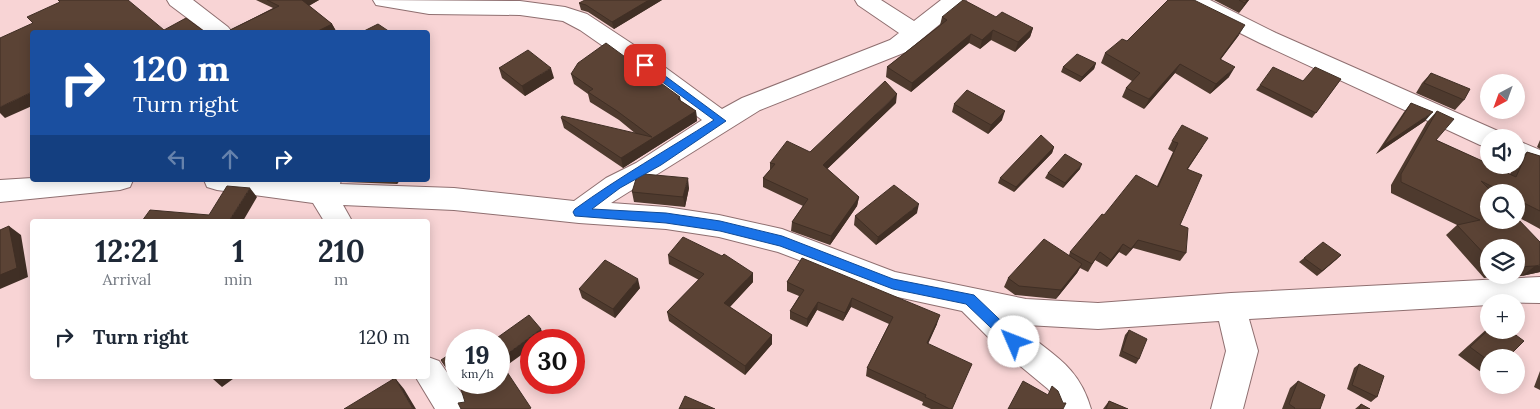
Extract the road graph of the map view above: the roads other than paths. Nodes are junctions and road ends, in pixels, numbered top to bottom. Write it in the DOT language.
graph roads {
  1 [pos="178,0"];
  2 [pos="384,0"];
  3 [pos="866,0"];
  4 [pos="955,0"];
  5 [pos="1192,0"];
  6 [pos="217,30"];
  7 [pos="915,33"];
  8 [pos="721,121"];
  9 [pos="1480,134"];
  10 [pos="1525,154"];
  11 [pos="1540,161"];
  12 [pos="96,182"];
  13 [pos="248,182"];
  14 [pos="325,187"];
  15 [pos="0,191"];
  16 [pos="579,212"];
  17 [pos="337,219"];
  18 [pos="1540,290"];
  19 [pos="969,299"];
  20 [pos="1231,306"];
  21 [pos="430,375"];
  22 [pos="453,409"];
  23 [pos="1075,409"];
  24 [pos="1227,409"];
  1 -- 6 [label="street"];
  2 -- 8 [label="street"];
  3 -- 7 [label="street"];
  4 -- 7 [label="street"];
  5 -- 9 [label="street"];
  7 -- 8 [label="street"];
  8 -- 16 [label="street"];
  10 -- 11 [label="street"];
  12 -- 15 [label="street"];
  13 -- 14 [label="street"];
  14 -- 16 [label="street"];
  14 -- 17 [label="street"];
  16 -- 19 [label="street"];
  18 -- 20 [label="street"];
  19 -- 20 [label="street"];
  19 -- 23 [label="street"];
  20 -- 24 [label="street"];
  21 -- 22 [label="street"];
}
